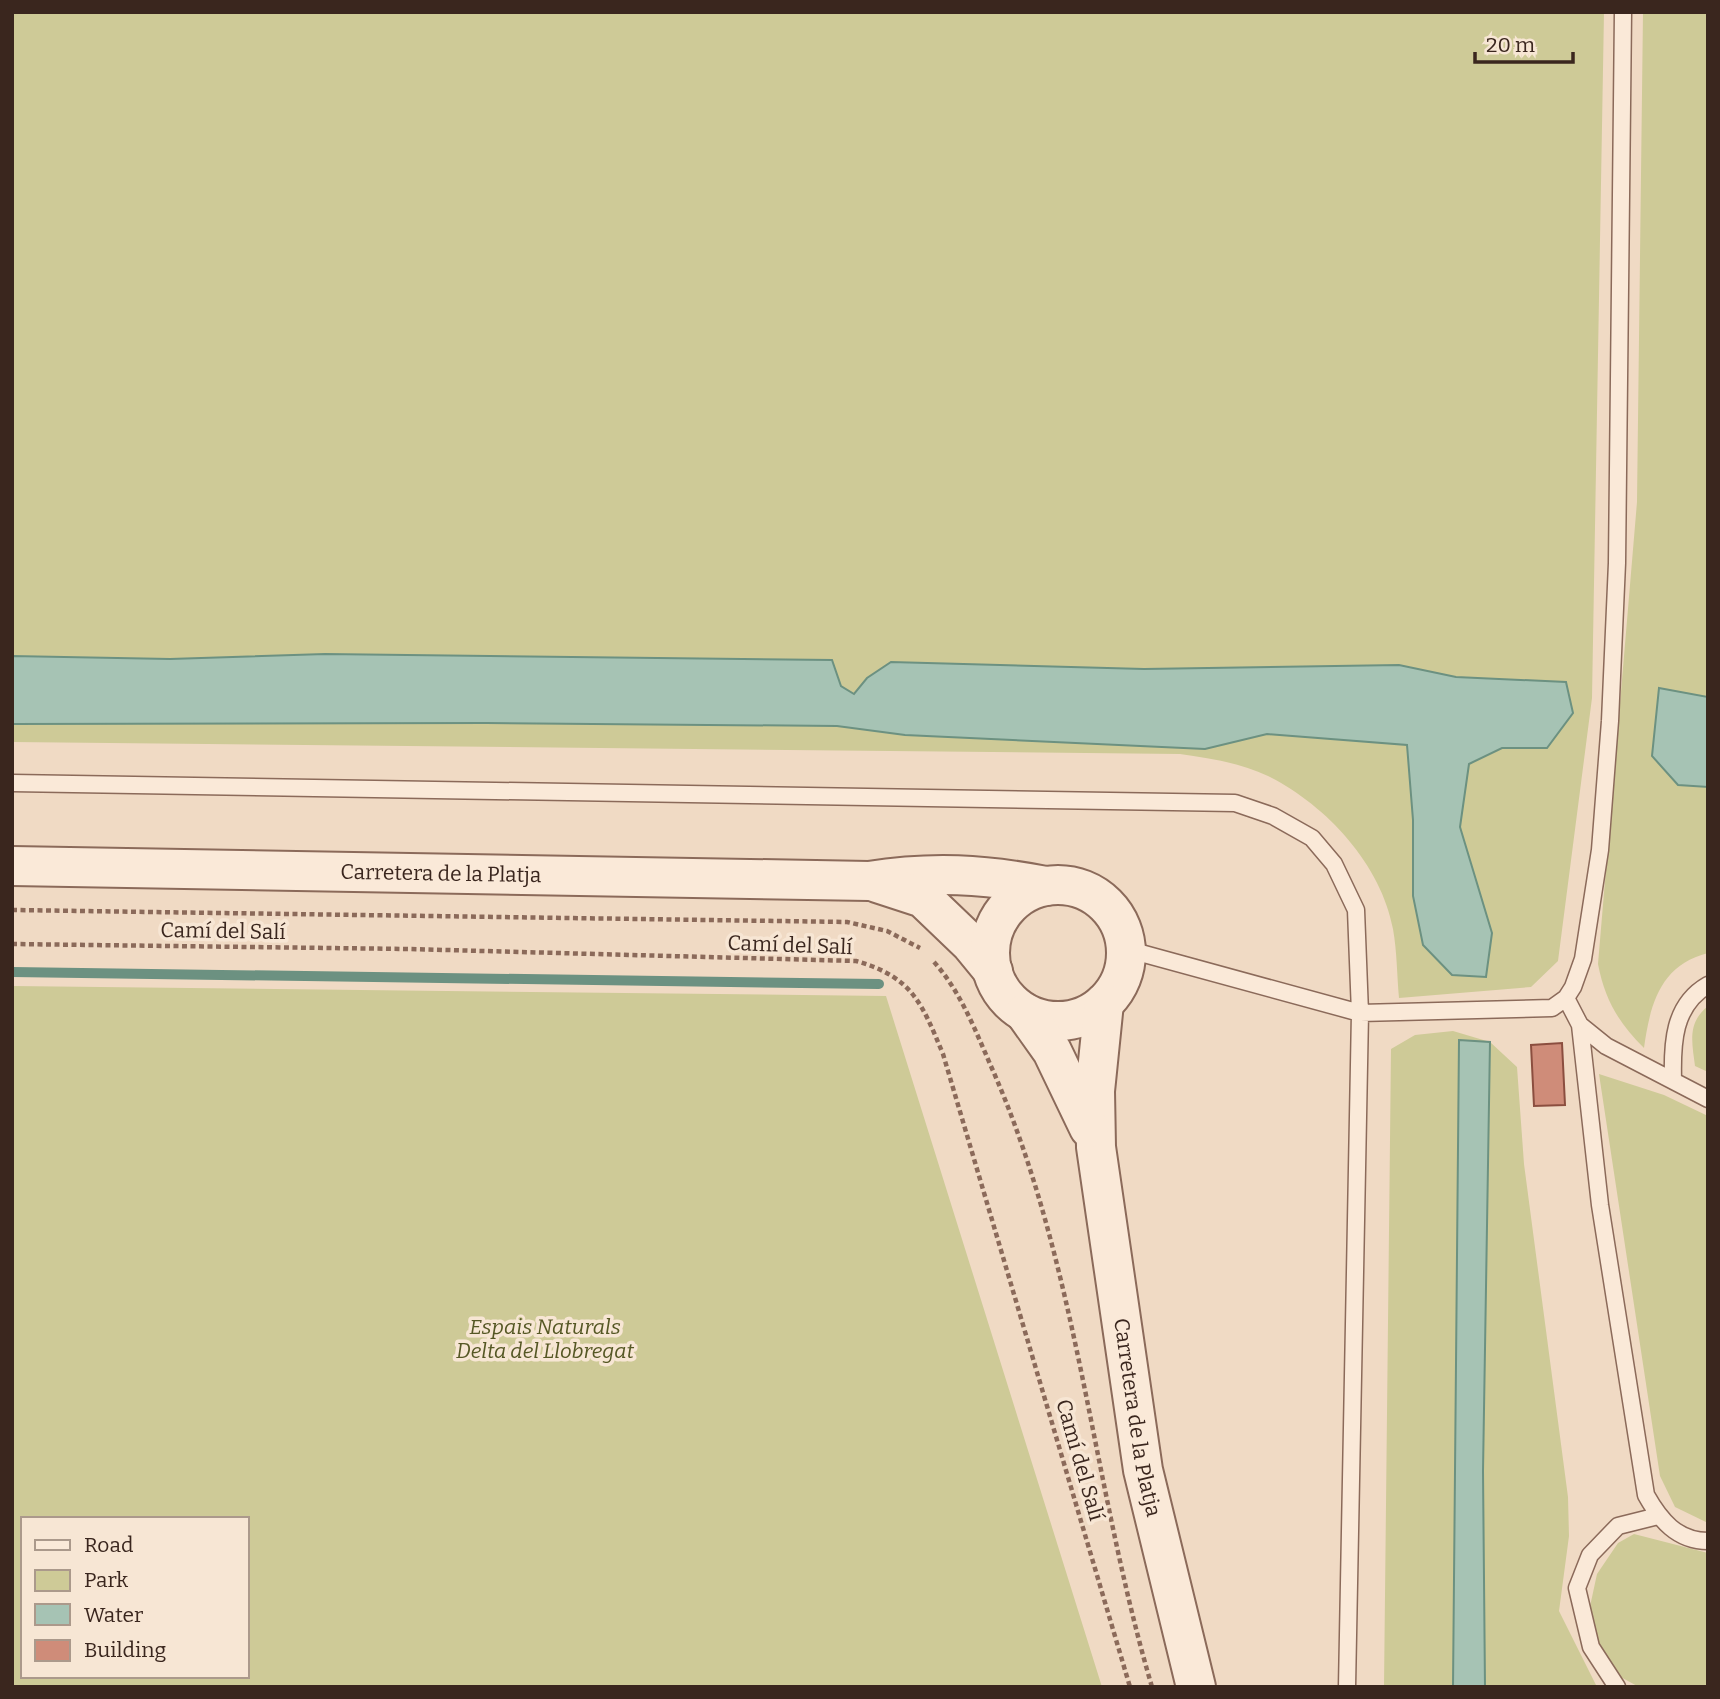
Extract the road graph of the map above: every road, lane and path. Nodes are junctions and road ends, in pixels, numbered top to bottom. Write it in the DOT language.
graph roads {
  1 [pos="1623,12"];
  2 [pos="12,783"];
  3 [pos="12,866"];
  4 [pos="869,881"];
  5 [pos="1046,886"];
  6 [pos="12,910"];
  7 [pos="12,944"];
  8 [pos="1126,949"];
  9 [pos="993,971"];
  10 [pos="1708,985"];
  11 [pos="1566,998"];
  12 [pos="1104,1003"];
  13 [pos="1025,1013"];
  14 [pos="1360,1013"];
  15 [pos="1580,1025"];
  16 [pos="1672,1080"];
  17 [pos="1708,1099"];
  18 [pos="1096,1147"];
  19 [pos="1658,1516"];
  20 [pos="1708,1541"];
  21 [pos="1130,1687"];
  22 [pos="1152,1687"];
  23 [pos="1196,1687"];
  24 [pos="1347,1687"];
  25 [pos="1617,1687"];
  1 -- 11 [label="lane"];
  2 -- 14 [label="lane"];
  3 -- 4 [label="street, Carretera de la Platja"];
  4 -- 5 [label="street, Carretera de la Platja"];
  4 -- 9 [label="street, Carretera de la Platja"];
  5 -- 8 [label="street"];
  5 -- 9 [label="street"];
  6 -- 22 [label="path"];
  7 -- 21 [label="path, Camí del Salí"];
  8 -- 12 [label="street"];
  8 -- 14 [label="lane"];
  9 -- 13 [label="street"];
  10 -- 16 [label="lane"];
  11 -- 14 [label="lane"];
  11 -- 15 [label="lane"];
  12 -- 13 [label="street"];
  12 -- 18 [label="street, Carretera de la Platja"];
  13 -- 18 [label="street, Carretera de la Platja"];
  14 -- 24 [label="lane"];
  15 -- 16 [label="lane"];
  15 -- 19 [label="lane"];
  16 -- 17 [label="lane"];
  18 -- 23 [label="street, Carretera de la Platja"];
  19 -- 20 [label="lane"];
  19 -- 25 [label="lane"];
}
